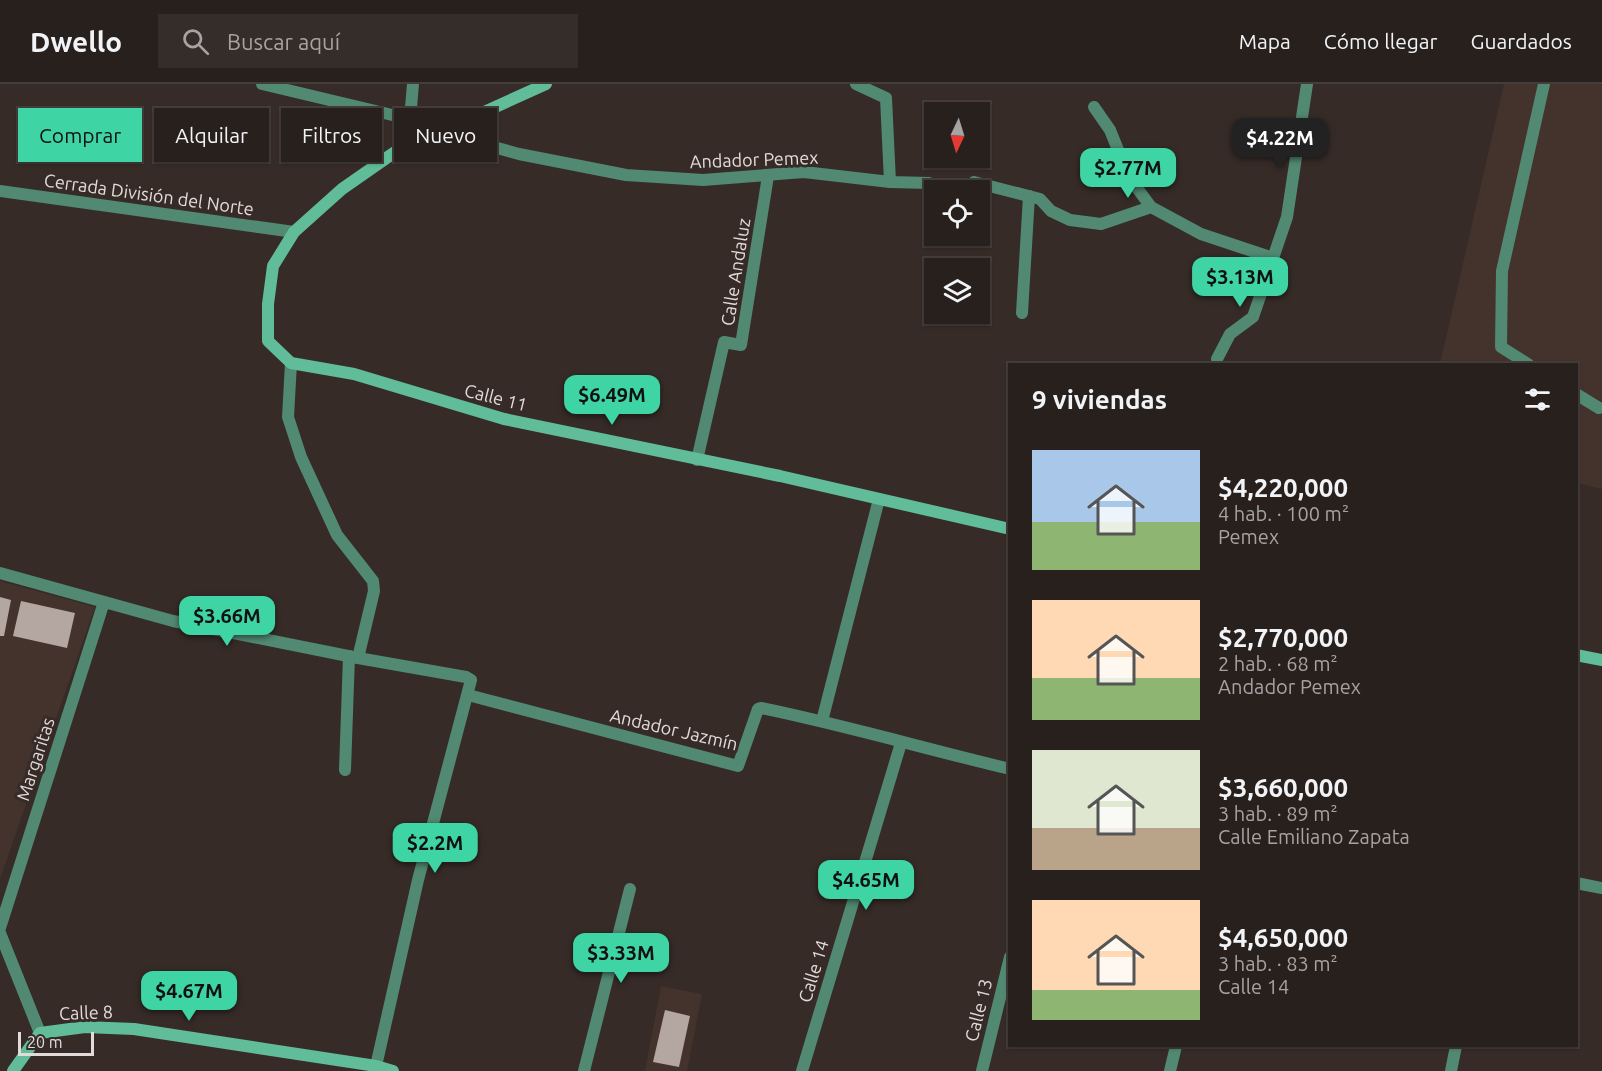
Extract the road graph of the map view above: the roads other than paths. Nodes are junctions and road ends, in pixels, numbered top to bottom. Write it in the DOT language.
graph roads {
  1 [pos="262,84"];
  2 [pos="413,84"];
  3 [pos="546,84"];
  4 [pos="856,84"];
  5 [pos="1307,84"];
  6 [pos="1544,84"];
  7 [pos="1094,107"];
  8 [pos="410,108"];
  9 [pos="493,108"];
  10 [pos="394,115"];
  11 [pos="497,148"];
  12 [pos="394,153"];
  13 [pos="768,176"];
  14 [pos="890,182"];
  15 [pos="924,183"];
  16 [pos="990,186"];
  17 [pos="0,191"];
  18 [pos="1029,196"];
  19 [pos="1151,207"];
  20 [pos="294,232"];
  21 [pos="1273,258"];
  22 [pos="1022,313"];
  23 [pos="1217,359"];
  24 [pos="291,363"];
  25 [pos="1526,363"];
  26 [pos="1578,395"];
  27 [pos="1599,408"];
  28 [pos="697,460"];
  29 [pos="879,499"];
  30 [pos="1008,530"];
  31 [pos="0,573"];
  32 [pos="104,602"];
  33 [pos="1578,655"];
  34 [pos="353,657"];
  35 [pos="1602,660"];
  36 [pos="468,695"];
  37 [pos="822,720"];
  38 [pos="901,743"];
  39 [pos="1008,769"];
  40 [pos="345,770"];
  41 [pos="1578,883"];
  42 [pos="1602,888"];
  43 [pos="630,889"];
  44 [pos="0,928"];
  45 [pos="0,933"];
  46 [pos="1008,965"];
  47 [pos="40,1033"];
  48 [pos="1176,1047"];
  49 [pos="1456,1047"];
  50 [pos="376,1066"];
  51 [pos="13,1071"];
  52 [pos="393,1071"];
  53 [pos="584,1071"];
  54 [pos="802,1071"];
  55 [pos="982,1071"];
  56 [pos="1170,1071"];
  57 [pos="1451,1071"];
  1 -- 10 [label="street"];
  2 -- 8 [label="street"];
  3 -- 9 [label="street"];
  4 -- 14 [label="street"];
  5 -- 21 [label="street"];
  6 -- 25 [label="street"];
  7 -- 19 [label="street"];
  11 -- 13 [label="street, Andador Pemex"];
  12 -- 20 [label="street"];
  13 -- 14 [label="street, Andador Pemex"];
  13 -- 28 [label="street, Calle Andaluz"];
  14 -- 15 [label="street, Andador Pemex"];
  16 -- 18 [label="street"];
  17 -- 20 [label="street, Cerrada División del Norte"];
  18 -- 19 [label="street"];
  18 -- 22 [label="street"];
  19 -- 21 [label="street"];
  20 -- 24 [label="street"];
  21 -- 23 [label="street"];
  24 -- 28 [label="street, Calle 11"];
  24 -- 34 [label="street"];
  26 -- 27 [label="street"];
  28 -- 29 [label="street, Calle 11"];
  29 -- 30 [label="street, Calle 11"];
  29 -- 37 [label="street"];
  31 -- 32 [label="street"];
  32 -- 34 [label="street"];
  32 -- 44 [label="street, Margaritas"];
  33 -- 35 [label="street"];
  34 -- 36 [label="street"];
  34 -- 40 [label="street"];
  36 -- 37 [label="street, Andador Jazmín"];
  36 -- 50 [label="street"];
  37 -- 38 [label="street, Andador Jazmín"];
  38 -- 39 [label="street, Andador Jazmín"];
  38 -- 54 [label="street, Calle 14"];
  41 -- 42 [label="street"];
  43 -- 53 [label="street"];
  45 -- 47 [label="street"];
  46 -- 55 [label="street, Calle 13"];
  47 -- 50 [label="street, Calle 8"];
  47 -- 51 [label="street, Calle 8"];
  48 -- 56 [label="street"];
  49 -- 57 [label="street"];
  50 -- 52 [label="street, Calle 8"];
}
